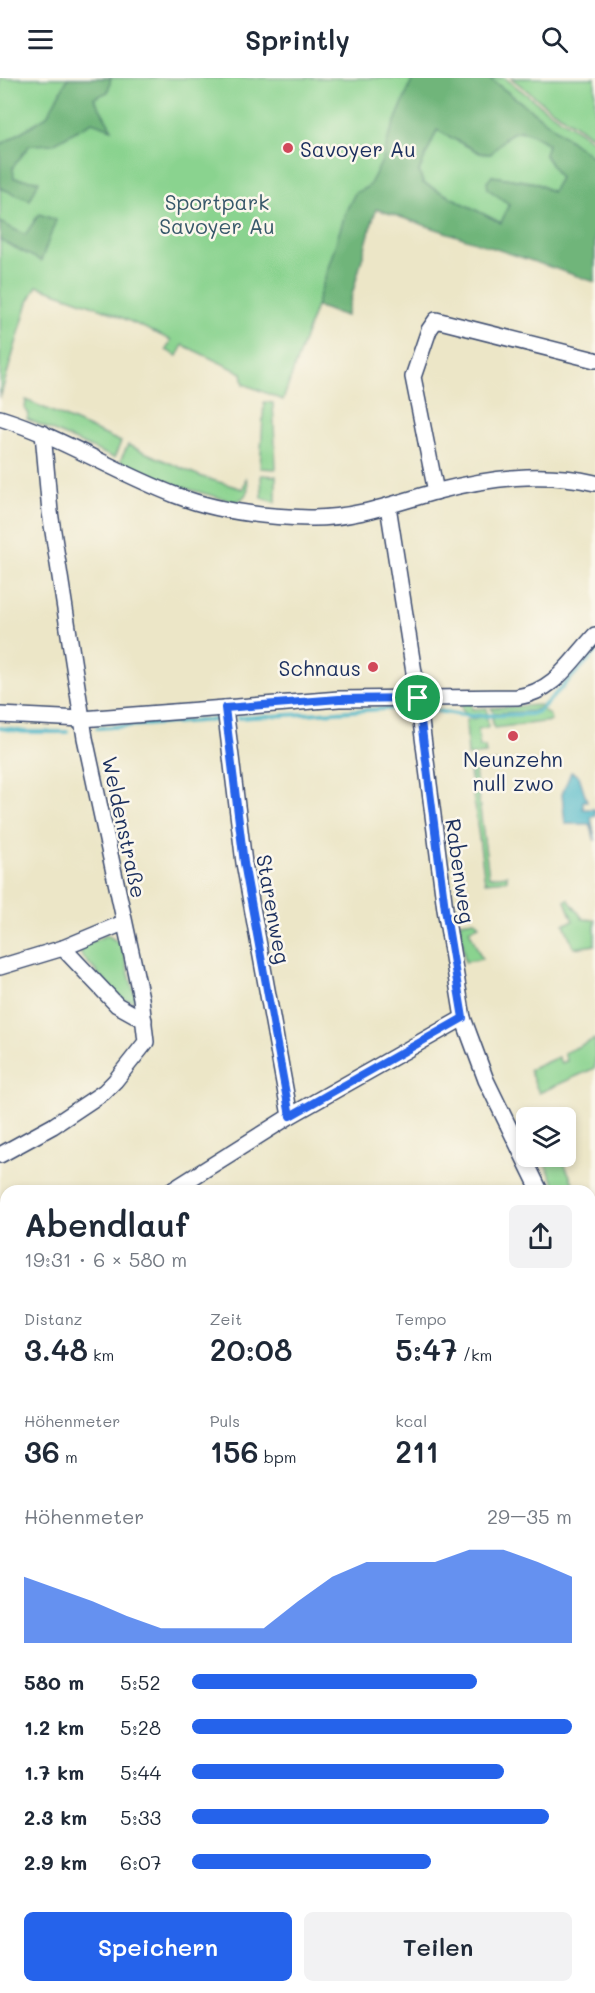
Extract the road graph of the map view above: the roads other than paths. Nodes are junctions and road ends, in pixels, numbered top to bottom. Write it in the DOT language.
graph roads {
  1 [pos="595,360"];
  2 [pos="0,418"];
  3 [pos="43,433"];
  4 [pos="595,483"];
  5 [pos="436,492"];
  6 [pos="388,506"];
  7 [pos="595,635"];
  8 [pos="418,698"];
  9 [pos="225,708"];
  10 [pos="0,716"];
  11 [pos="82,719"];
  12 [pos="123,923"];
  13 [pos="63,948"];
  14 [pos="0,967"];
  15 [pos="463,1018"];
  16 [pos="144,1020"];
  17 [pos="290,1116"];
  18 [pos="0,1155"];
  19 [pos="181,1185"];
  20 [pos="537,1185"];
  1 -- 5 [label="street"];
  2 -- 3 [label="street"];
  3 -- 6 [label="street"];
  3 -- 11 [label="street, Weldenstraße"];
  4 -- 5 [label="street"];
  5 -- 6 [label="street"];
  6 -- 8 [label="street, Rabenweg"];
  7 -- 8 [label="street"];
  8 -- 9 [label="street"];
  8 -- 15 [label="street, Rabenweg"];
  9 -- 11 [label="street"];
  9 -- 17 [label="street, Starenweg"];
  10 -- 11 [label="street"];
  11 -- 12 [label="street, Weldenstraße"];
  12 -- 13 [label="street"];
  12 -- 16 [label="street, Weldenstraße"];
  13 -- 14 [label="street"];
  13 -- 16 [label="street"];
  15 -- 17 [label="street"];
  15 -- 20 [label="street, Rabenweg"];
  16 -- 18 [label="street, Weldenstraße"];
  17 -- 19 [label="street"];
}
